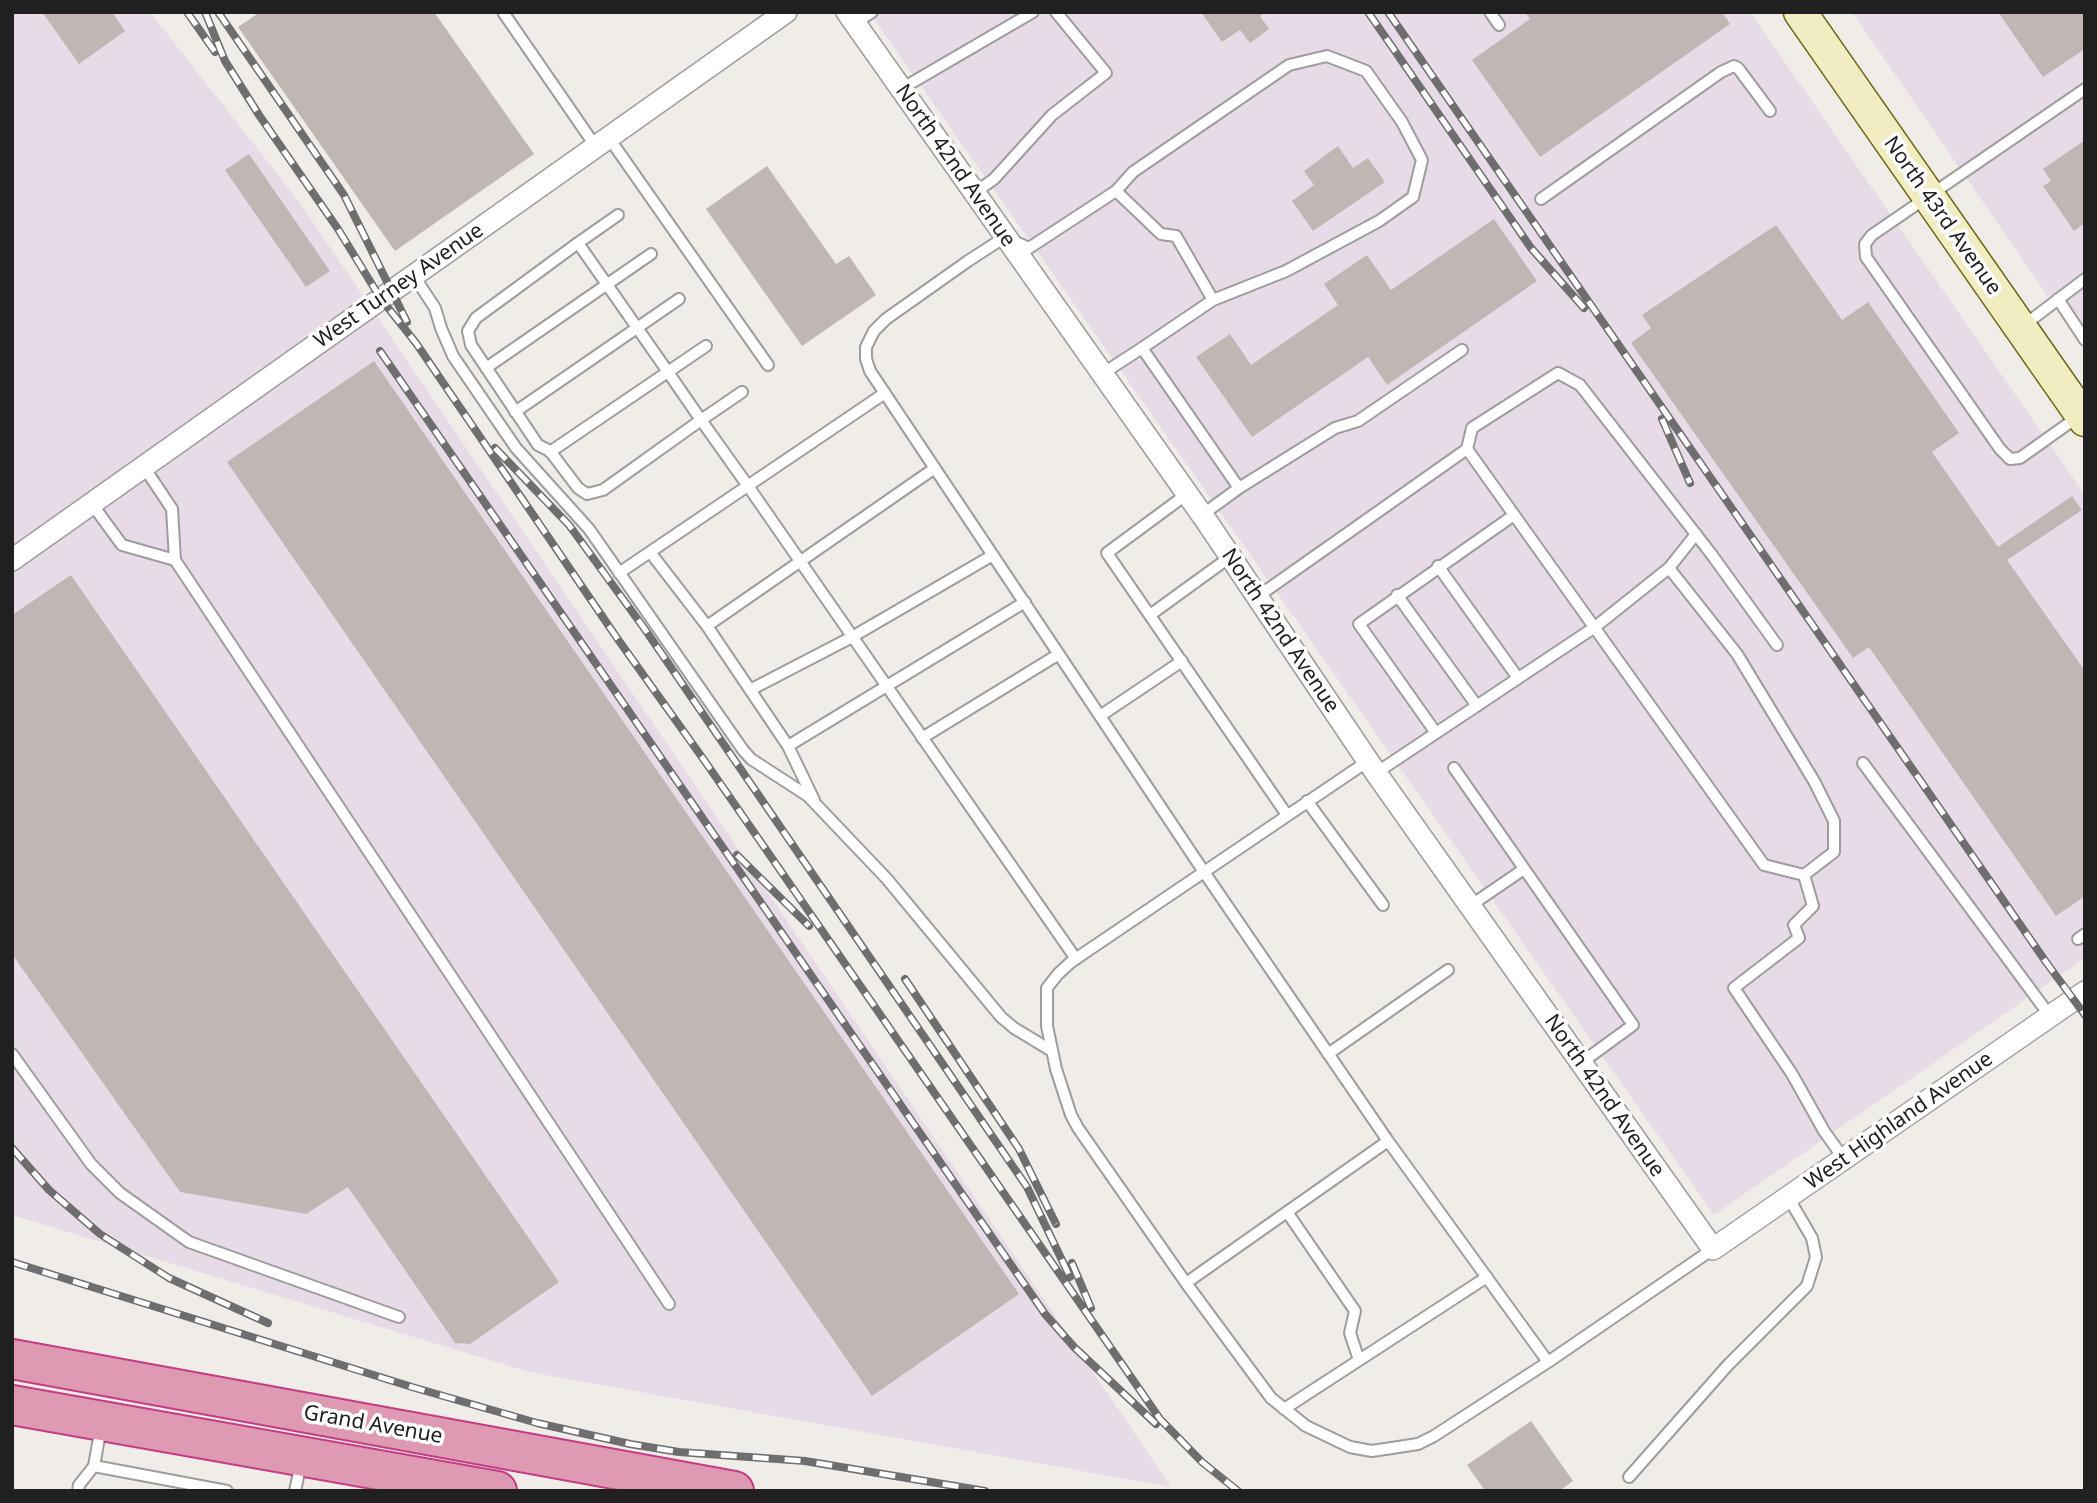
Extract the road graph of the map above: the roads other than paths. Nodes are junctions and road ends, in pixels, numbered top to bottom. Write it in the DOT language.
graph roads {
  1 [pos="503,12"];
  2 [pos="786,12"];
  3 [pos="1033,12"];
  4 [pos="1056,12"];
  5 [pos="1490,12"];
  6 [pos="1800,12"];
  7 [pos="858,16"];
  8 [pos="1499,25"];
  9 [pos="901,89"];
  10 [pos="2085,89"];
  11 [pos="1770,111"];
  12 [pos="602,142"];
  13 [pos="1116,191"];
  14 [pos="975,193"];
  15 [pos="1929,197"];
  16 [pos="1541,199"];
  17 [pos="618,215"];
  18 [pos="1005,237"];
  19 [pos="578,243"];
  20 [pos="651,254"];
  21 [pos="414,276"];
  22 [pos="2085,279"];
  23 [pos="606,284"];
  24 [pos="679,299"];
  25 [pos="2058,299"];
  26 [pos="1213,300"];
  27 [pos="637,328"];
  28 [pos="2020,328"];
  29 [pos="2085,340"];
  30 [pos="706,346"];
  31 [pos="1142,348"];
  32 [pos="1462,350"];
  33 [pos="768,365"];
  34 [pos="486,369"];
  35 [pos="668,372"];
  36 [pos="1102,373"];
  37 [pos="742,392"];
  38 [pos="885,393"];
  39 [pos="515,412"];
  40 [pos="2083,416"];
  41 [pos="701,420"];
  42 [pos="1467,449"];
  43 [pos="550,452"];
  44 [pos="144,467"];
  45 [pos="935,468"];
  46 [pos="748,486"];
  47 [pos="1239,488"];
  48 [pos="1187,494"];
  49 [pos="92,504"];
  50 [pos="1202,514"];
  51 [pos="1514,515"];
  52 [pos="1696,534"];
  53 [pos="650,552"];
  54 [pos="993,555"];
  55 [pos="1230,557"];
  56 [pos="12,560"];
  57 [pos="174,560"];
  58 [pos="799,561"];
  59 [pos="1438,566"];
  60 [pos="1669,568"];
  61 [pos="619,573"];
  62 [pos="1397,595"];
  63 [pos="1257,597"];
  64 [pos="1025,602"];
  65 [pos="1150,615"];
  66 [pos="706,625"];
  67 [pos="1595,627"];
  68 [pos="852,637"];
  69 [pos="1777,645"];
  70 [pos="1059,654"];
  71 [pos="1182,661"];
  72 [pos="1518,678"];
  73 [pos="887,686"];
  74 [pos="750,690"];
  75 [pos="1476,706"];
  76 [pos="1100,716"];
  77 [pos="1436,733"];
  78 [pos="922,738"];
  79 [pos="788,746"];
  80 [pos="1863,763"];
  81 [pos="1372,767"];
  82 [pos="1454,768"];
  83 [pos="1307,802"];
  84 [pos="816,805"];
  85 [pos="1287,815"];
  86 [pos="1524,869"];
  87 [pos="1204,872"];
  88 [pos="1804,876"];
  89 [pos="1383,905"];
  90 [pos="1470,906"];
  91 [pos="1076,959"];
  92 [pos="1448,970"];
  93 [pos="2085,992"];
  94 [pos="2050,1016"];
  95 [pos="1052,1051"];
  96 [pos="12,1054"];
  97 [pos="1328,1054"];
  98 [pos="1581,1063"];
  99 [pos="1388,1141"];
  100 [pos="1844,1159"];
  101 [pos="1788,1198"];
  102 [pos="1287,1212"];
  103 [pos="1713,1249"];
  104 [pos="1486,1277"];
  105 [pos="1186,1283"];
  106 [pos="669,1304"];
  107 [pos="399,1317"];
  108 [pos="12,1359"];
  109 [pos="1359,1360"];
  110 [pos="1548,1362"];
  111 [pos="12,1405"];
  112 [pos="1284,1409"];
  113 [pos="102,1421"];
  114 [pos="94,1466"];
  115 [pos="298,1473"];
  116 [pos="1629,1477"];
  117 [pos="436,1485"];
  118 [pos="78,1491"];
  119 [pos="227,1491"];
  120 [pos="497,1491"];
  121 [pos="734,1491"];
  1 -- 12 [label="lane"];
  2 -- 12 [label="street, West Turney Avenue"];
  3 -- 9 [label="lane"];
  4 -- 14 [label="lane"];
  5 -- 8 [label="lane"];
  6 -- 15 [label="main road, North 43rd Avenue"];
  7 -- 9 [label="street, North 42nd Avenue"];
  9 -- 14 [label="street, North 42nd Avenue"];
  10 -- 15 [label="lane"];
  11 -- 16 [label="lane"];
  12 -- 21 [label="street, West Turney Avenue"];
  12 -- 33 [label="lane"];
  13 -- 18 [label="lane"];
  13 -- 26 [label="lane"];
  13 -- 26 [label="lane"];
  14 -- 18 [label="street, North 42nd Avenue"];
  15 -- 28 [label="main road, North 43rd Avenue"];
  15 -- 40 [label="lane"];
  17 -- 19 [label="lane"];
  18 -- 36 [label="street, North 42nd Avenue"];
  18 -- 38 [label="lane"];
  19 -- 23 [label="lane"];
  19 -- 34 [label="lane"];
  20 -- 23 [label="lane"];
  21 -- 44 [label="street, West Turney Avenue"];
  21 -- 61 [label="lane"];
  22 -- 25 [label="lane"];
  23 -- 27 [label="lane"];
  23 -- 34 [label="lane"];
  24 -- 27 [label="lane"];
  25 -- 28 [label="lane"];
  25 -- 29 [label="lane"];
  26 -- 31 [label="lane"];
  27 -- 35 [label="lane"];
  27 -- 39 [label="lane"];
  28 -- 40 [label="main road, North 43rd Avenue"];
  30 -- 35 [label="lane"];
  31 -- 36 [label="lane"];
  31 -- 47 [label="lane"];
  32 -- 47 [label="lane"];
  34 -- 39 [label="lane"];
  35 -- 41 [label="lane"];
  35 -- 43 [label="lane"];
  36 -- 48 [label="street, North 42nd Avenue"];
  37 -- 41 [label="lane"];
  38 -- 45 [label="lane"];
  38 -- 46 [label="lane"];
  39 -- 43 [label="lane"];
  41 -- 43 [label="lane"];
  41 -- 46 [label="lane"];
  42 -- 51 [label="lane"];
  42 -- 52 [label="lane"];
  42 -- 63 [label="lane"];
  44 -- 49 [label="street, West Turney Avenue"];
  44 -- 57 [label="lane"];
  45 -- 54 [label="lane"];
  45 -- 58 [label="lane"];
  46 -- 53 [label="lane"];
  46 -- 58 [label="lane"];
  47 -- 50 [label="lane"];
  48 -- 50 [label="street, North 42nd Avenue"];
  48 -- 65 [label="lane"];
  49 -- 56 [label="street, West Turney Avenue"];
  49 -- 57 [label="lane"];
  50 -- 55 [label="street, North 42nd Avenue"];
  51 -- 59 [label="lane"];
  51 -- 67 [label="lane"];
  52 -- 60 [label="lane"];
  52 -- 69 [label="lane"];
  53 -- 61 [label="lane"];
  53 -- 66 [label="lane"];
  54 -- 64 [label="lane"];
  54 -- 68 [label="lane"];
  55 -- 63 [label="street, North 42nd Avenue"];
  55 -- 65 [label="lane"];
  57 -- 106 [label="lane"];
  58 -- 66 [label="lane"];
  58 -- 68 [label="lane"];
  59 -- 62 [label="lane"];
  59 -- 72 [label="lane"];
  60 -- 67 [label="lane"];
  60 -- 88 [label="lane"];
  61 -- 84 [label="lane"];
  62 -- 75 [label="lane"];
  62 -- 77 [label="lane"];
  63 -- 81 [label="street, North 42nd Avenue"];
  64 -- 70 [label="lane"];
  64 -- 73 [label="lane"];
  65 -- 71 [label="lane"];
  66 -- 74 [label="lane"];
  67 -- 72 [label="lane"];
  67 -- 88 [label="lane"];
  68 -- 73 [label="lane"];
  68 -- 74 [label="lane"];
  70 -- 76 [label="lane"];
  70 -- 78 [label="lane"];
  71 -- 76 [label="lane"];
  71 -- 85 [label="lane"];
  72 -- 75 [label="lane"];
  73 -- 78 [label="lane"];
  73 -- 79 [label="lane"];
  74 -- 79 [label="lane"];
  75 -- 77 [label="lane"];
  76 -- 87 [label="lane"];
  77 -- 81 [label="lane"];
  78 -- 91 [label="lane"];
  79 -- 84 [label="lane"];
  80 -- 94 [label="lane"];
  81 -- 83 [label="lane"];
  81 -- 90 [label="street, North 42nd Avenue"];
  82 -- 86 [label="lane"];
  83 -- 85 [label="lane"];
  83 -- 89 [label="lane"];
  84 -- 95 [label="lane"];
  85 -- 87 [label="lane"];
  86 -- 90 [label="lane"];
  86 -- 98 [label="lane"];
  87 -- 91 [label="lane"];
  87 -- 97 [label="lane"];
  88 -- 100 [label="lane"];
  90 -- 98 [label="street, North 42nd Avenue"];
  91 -- 95 [label="lane"];
  92 -- 97 [label="lane"];
  93 -- 94 [label="street, West Highland Avenue"];
  94 -- 100 [label="street, West Highland Avenue"];
  95 -- 105 [label="lane"];
  96 -- 107 [label="lane"];
  97 -- 99 [label="lane"];
  98 -- 103 [label="street, North 42nd Avenue"];
  99 -- 102 [label="lane"];
  99 -- 104 [label="lane"];
  100 -- 101 [label="street, West Highland Avenue"];
  101 -- 103 [label="street, West Highland Avenue"];
  101 -- 116 [label="lane"];
  102 -- 105 [label="lane"];
  102 -- 109 [label="lane"];
  103 -- 110 [label="lane"];
  104 -- 109 [label="lane"];
  104 -- 110 [label="lane"];
  105 -- 112 [label="lane"];
  108 -- 121 [label="highway, Grand Avenue"];
  109 -- 112 [label="lane"];
  110 -- 112 [label="lane"];
  111 -- 113 [label="highway, Grand Avenue"];
  113 -- 114 [label="lane"];
  113 -- 115 [label="highway, Grand Avenue"];
  114 -- 118 [label="lane"];
  114 -- 119 [label="lane"];
  115 -- 117 [label="highway, Grand Avenue"];
  117 -- 120 [label="highway, Grand Avenue"];
}
